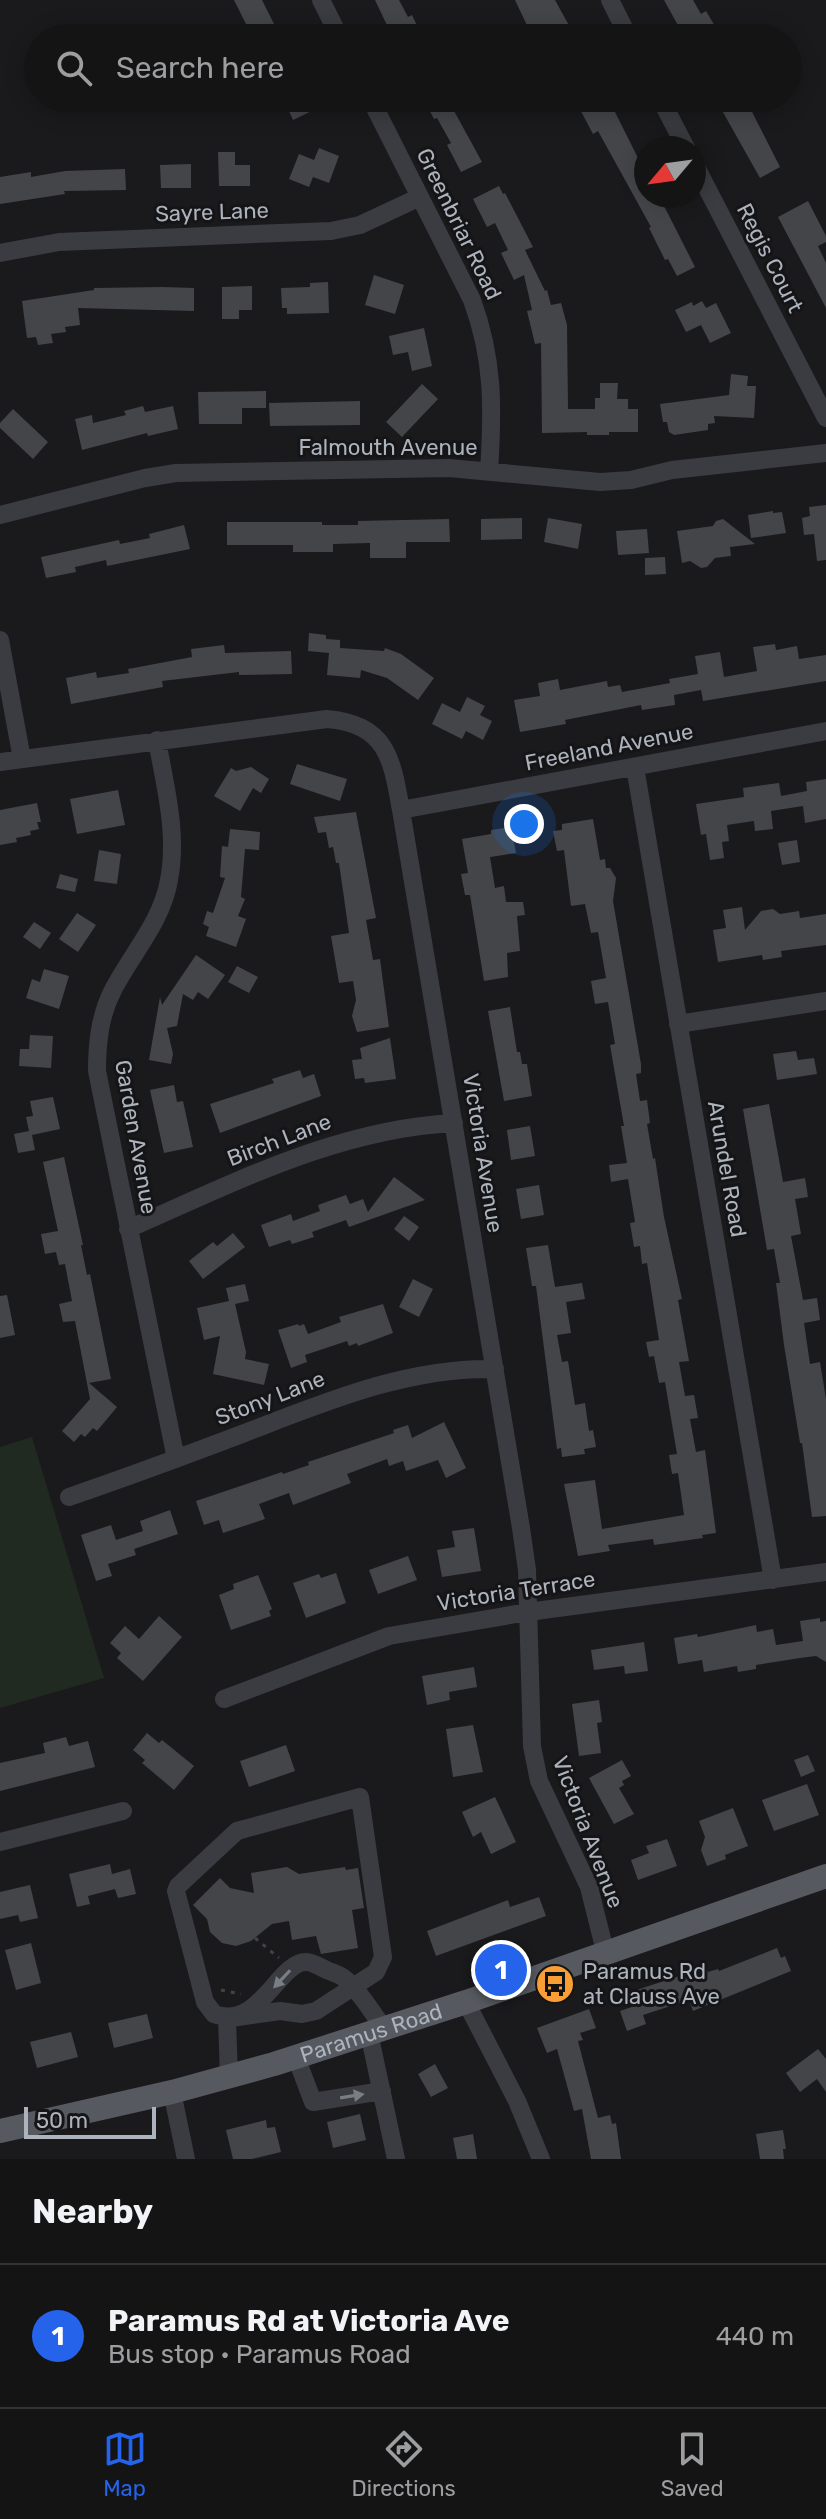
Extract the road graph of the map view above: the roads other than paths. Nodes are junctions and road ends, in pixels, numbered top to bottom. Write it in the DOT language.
graph roads {
  1 [pos="321,0"];
  2 [pos="610,0"];
  3 [pos="333,24"];
  4 [pos="622,24"];
  5 [pos="377,112"];
  6 [pos="667,112"];
  7 [pos="680,136"];
  8 [pos="706,186"];
  9 [pos="420,197"];
  10 [pos="0,253"];
  11 [pos="826,418"];
  12 [pos="826,453"];
  13 [pos="489,472"];
  14 [pos="0,515"];
  15 [pos="0,640"];
  16 [pos="826,731"];
  17 [pos="157,740"];
  18 [pos="22,759"];
  19 [pos="0,762"];
  20 [pos="635,767"];
  21 [pos="401,810"];
  22 [pos="826,1001"];
  23 [pos="678,1024"];
  24 [pos="454,1123"];
  25 [pos="128,1229"];
  26 [pos="495,1369"];
  27 [pos="176,1459"];
  28 [pos="69,1497"];
  29 [pos="826,1572"];
  30 [pos="773,1580"];
  31 [pos="528,1612"];
  32 [pos="224,1699"];
  33 [pos="123,1811"];
  34 [pos="0,1842"];
  35 [pos="826,1876"];
  36 [pos="605,1951"];
  37 [pos="356,1993"];
  38 [pos="466,2002"];
  39 [pos="229,2018"];
  40 [pos="377,2030"];
  41 [pos="296,2057"];
  42 [pos="229,2078"];
  43 [pos="382,2091"];
  44 [pos="172,2092"];
  45 [pos="1,2126"];
  46 [pos="186,2159"];
  47 [pos="396,2159"];
  48 [pos="541,2159"];
  1 -- 3 [label="street"];
  2 -- 4 [label="street"];
  5 -- 9 [label="street, Greenbriar Road"];
  6 -- 7 [label="street"];
  8 -- 11 [label="street, Regis Court"];
  9 -- 10 [label="street, Sayre Lane"];
  9 -- 13 [label="street, Greenbriar Road"];
  12 -- 13 [label="street, Falmouth Avenue"];
  13 -- 14 [label="street, Falmouth Avenue"];
  15 -- 18 [label="street"];
  16 -- 20 [label="street, Freeland Avenue"];
  17 -- 18 [label="street, Victoria Avenue"];
  17 -- 21 [label="street, Victoria Avenue"];
  17 -- 25 [label="street, Garden Avenue"];
  18 -- 19 [label="street, Victoria Avenue"];
  20 -- 21 [label="street, Freeland Avenue"];
  20 -- 23 [label="street, Arundel Road"];
  21 -- 24 [label="street, Victoria Avenue"];
  22 -- 23 [label="street"];
  23 -- 30 [label="street, Arundel Road"];
  24 -- 25 [label="street, Birch Lane"];
  24 -- 26 [label="street, Victoria Avenue"];
  25 -- 27 [label="street, Garden Avenue"];
  26 -- 27 [label="street, Stony Lane"];
  26 -- 31 [label="street, Victoria Avenue"];
  27 -- 28 [label="street, Stony Lane"];
  29 -- 30 [label="street, Victoria Terrace"];
  30 -- 31 [label="street, Victoria Terrace"];
  31 -- 32 [label="street, Victoria Terrace"];
  31 -- 36 [label="street, Victoria Avenue"];
  33 -- 34 [label="street"];
  35 -- 36 [label="main road, Paramus Road"];
  36 -- 38 [label="main road, Paramus Road"];
  37 -- 39 [label="street"];
  37 -- 39 [label="street, one-way"];
  37 -- 39 [label="street"];
  37 -- 40 [label="street"];
  38 -- 40 [label="main road, Paramus Road"];
  38 -- 48 [label="street"];
  39 -- 42 [label="street"];
  40 -- 41 [label="main road, Paramus Road"];
  40 -- 43 [label="street"];
  41 -- 42 [label="main road, Paramus Road"];
  41 -- 43 [label="street, one-way"];
  42 -- 44 [label="main road, Paramus Road"];
  43 -- 47 [label="street"];
  44 -- 45 [label="main road, Paramus Road"];
  44 -- 46 [label="street"];
}
